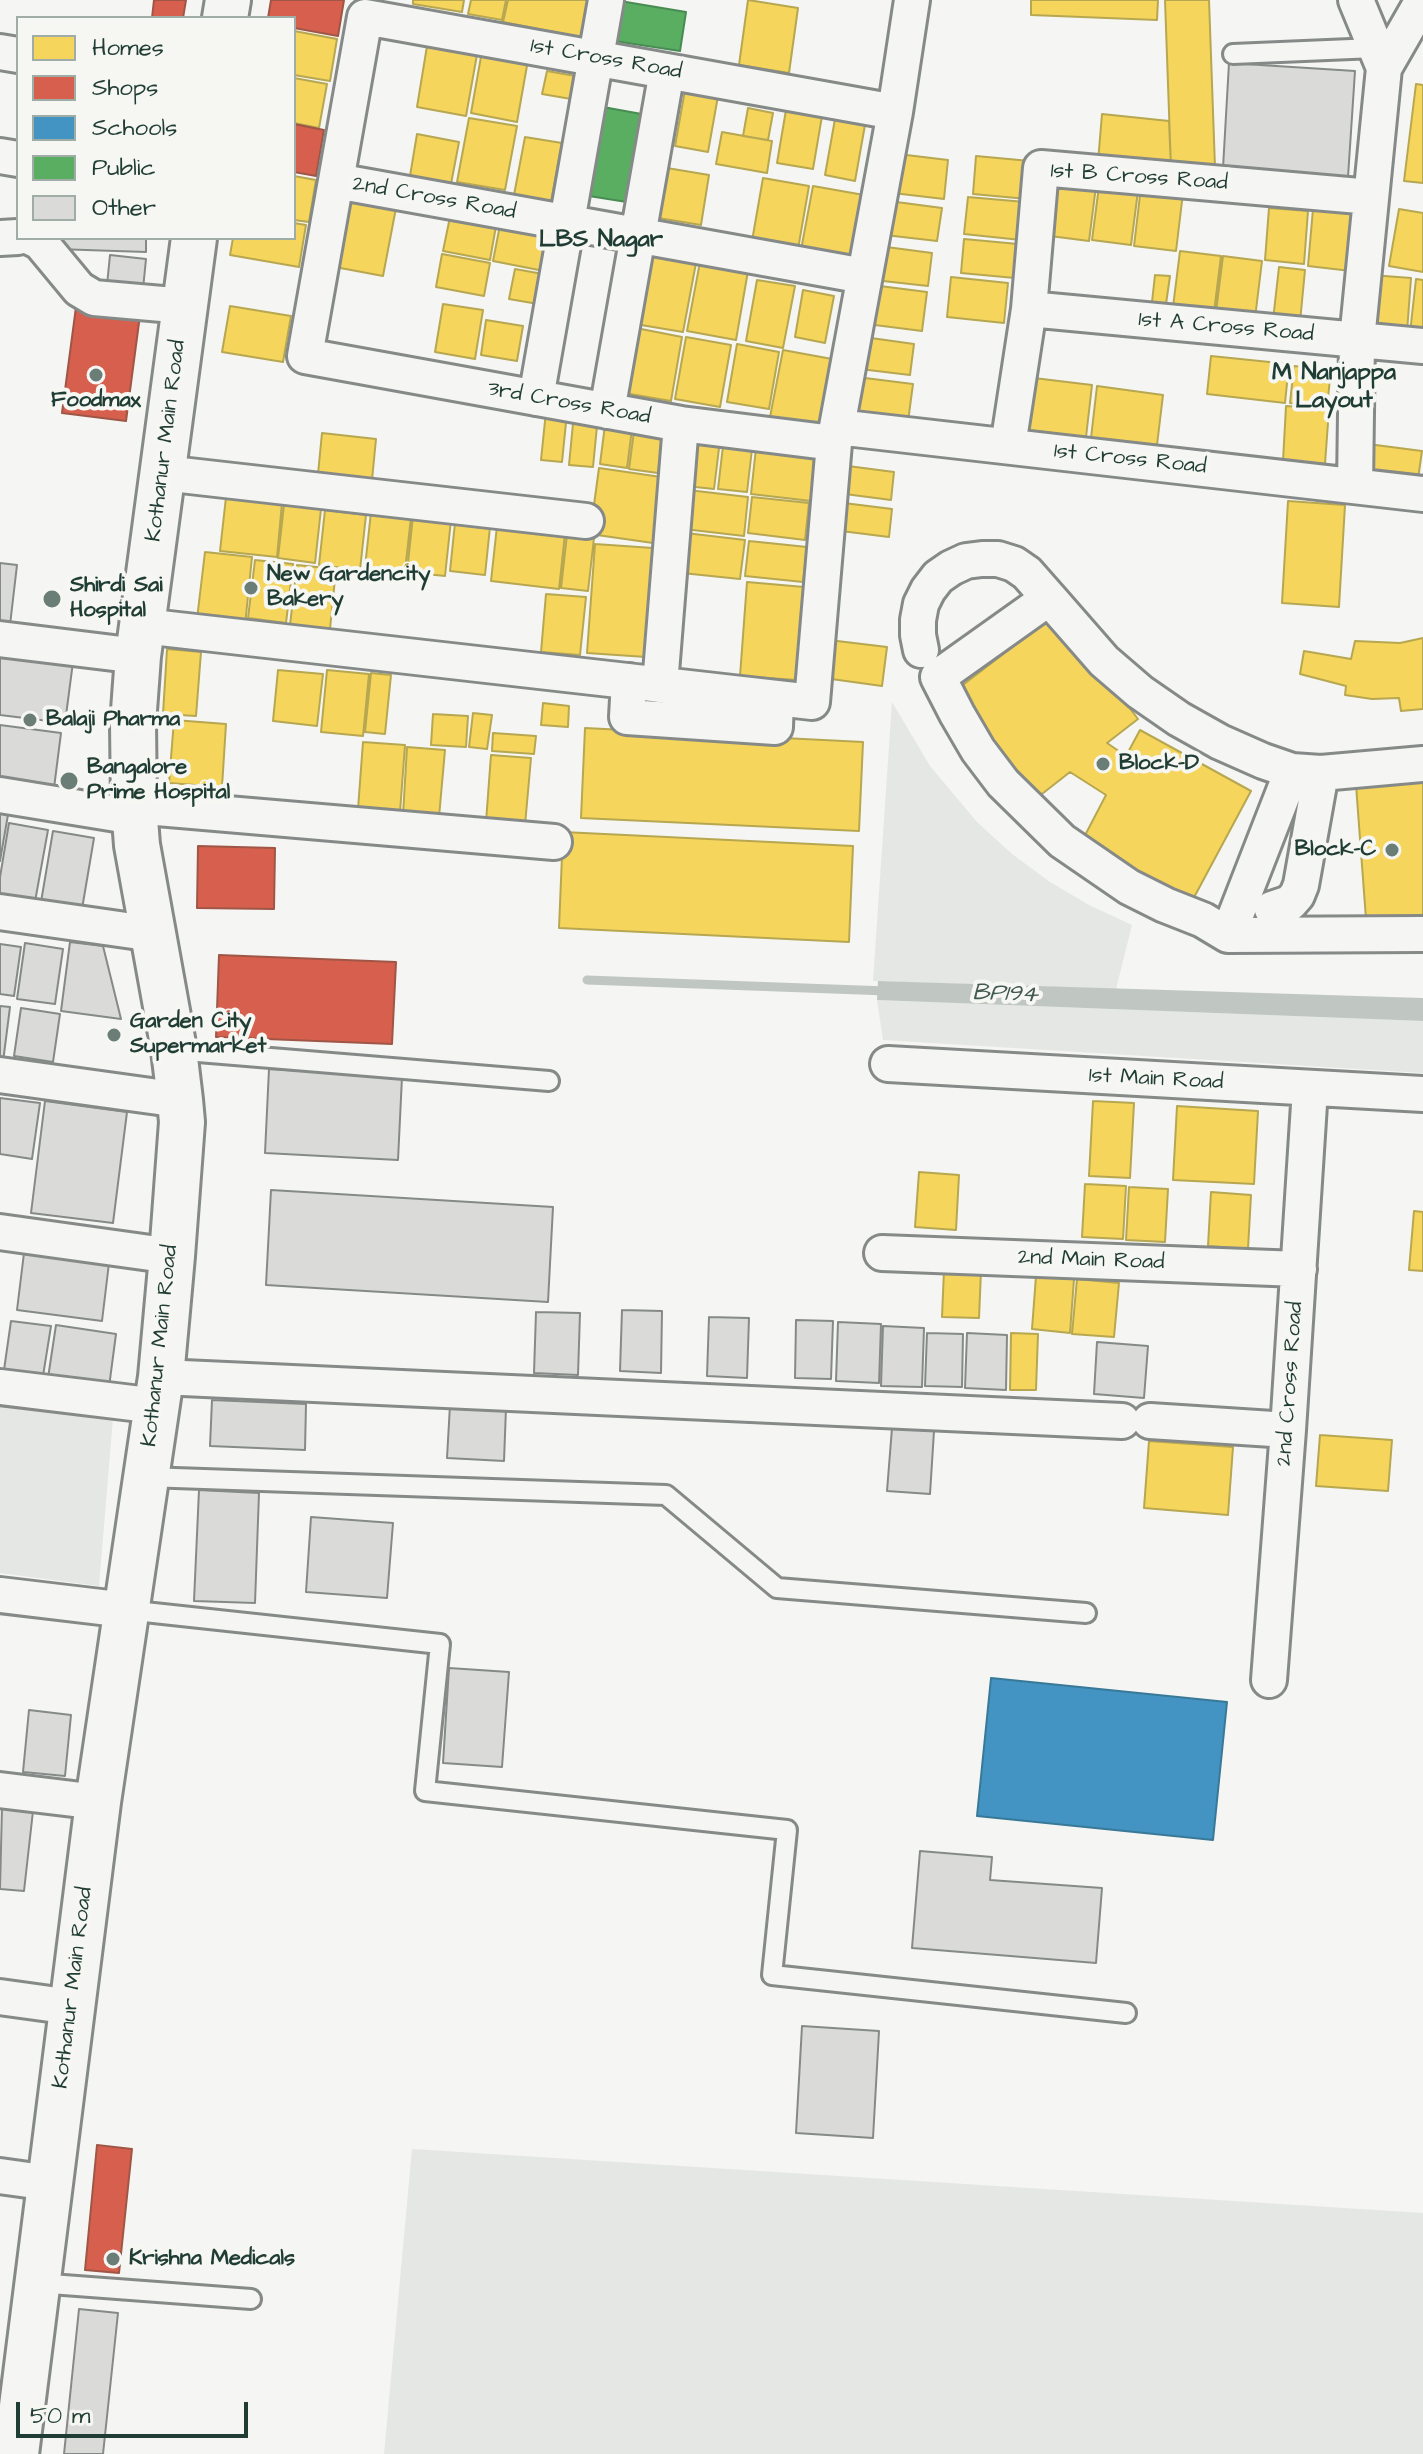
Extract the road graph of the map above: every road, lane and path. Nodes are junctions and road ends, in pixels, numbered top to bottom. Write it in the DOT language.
graph roads {
  1 [pos="606,0"];
  2 [pos="912,0"];
  3 [pos="1356,0"];
  4 [pos="1423,0"];
  5 [pos="1233,54"];
  6 [pos="1380,58"];
  7 [pos="596,59"];
  8 [pos="667,71"];
  9 [pos="895,112"];
  10 [pos="336,181"];
  11 [pos="1371,197"];
  12 [pos="567,223"];
  13 [pos="638,235"];
  14 [pos="36,240"];
  15 [pos="194,240"];
  16 [pos="864,276"];
  17 [pos="185,306"];
  18 [pos="1029,309"];
  19 [pos="1357,340"];
  20 [pos="1423,346"];
  21 [pos="536,398"];
  22 [pos="607,411"];
  23 [pos="681,424"];
  24 [pos="835,435"];
  25 [pos="1008,446"];
  26 [pos="163,473"];
  27 [pos="1355,486"];
  28 [pos="1423,494"];
  29 [pos="586,521"];
  30 [pos="1049,598"];
  31 [pos="0,639"];
  32 [pos="140,641"];
  33 [pos="921,650"];
  34 [pos="645,683"];
  35 [pos="776,698"];
  36 [pos="1423,764"];
  37 [pos="1306,772"];
  38 [pos="0,795"];
  39 [pos="135,812"];
  40 [pos="554,842"];
  41 [pos="1272,909"];
  42 [pos="0,912"];
  43 [pos="154,934"];
  44 [pos="1423,934"];
  45 [pos="1228,935"];
  46 [pos="174,1050"];
  47 [pos="888,1064"];
  48 [pos="0,1075"];
  49 [pos="549,1081"];
  50 [pos="1310,1089"];
  51 [pos="1423,1094"];
  52 [pos="180,1100"];
  53 [pos="0,1232"];
  54 [pos="882,1253"];
  55 [pos="172,1256"];
  56 [pos="1299,1269"];
  57 [pos="0,1387"];
  58 [pos="159,1392"];
  59 [pos="1288,1430"];
  60 [pos="146,1477"];
  61 [pos="0,1595"];
  62 [pos="126,1610"];
  63 [pos="1086,1613"];
  64 [pos="1269,1680"];
  65 [pos="0,1790"];
  66 [pos="98,1802"];
  67 [pos="0,1997"];
  68 [pos="72,2007"];
  69 [pos="1126,2013"];
  70 [pos="0,2176"];
  71 [pos="50,2183"];
  72 [pos="37,2283"];
  73 [pos="251,2299"];
  74 [pos="13,2371"];
  75 [pos="16,2454"];
  1 -- 7 [label="street"];
  2 -- 9 [label="street"];
  3 -- 6 [label="street"];
  4 -- 6 [label="street"];
  5 -- 6 [label="lane"];
  6 -- 11 [label="street"];
  7 -- 8 [label="street, 1st Cross Road"];
  7 -- 10 [label="street, 1st Cross Road"];
  7 -- 12 [label="street"];
  8 -- 9 [label="street, 1st Cross Road"];
  8 -- 13 [label="street"];
  9 -- 16 [label="street"];
  10 -- 12 [label="street, 2nd Cross Road"];
  10 -- 21 [label="street, 3rd Cross Road"];
  11 -- 18 [label="street, 1st B Cross Road"];
  11 -- 19 [label="street"];
  12 -- 13 [label="street, 2nd Cross Road"];
  12 -- 21 [label="street"];
  13 -- 16 [label="street, 2nd Cross Road"];
  13 -- 22 [label="street"];
  14 -- 17 [label="street"];
  15 -- 17 [label="main road, Kothanur Main Road"];
  16 -- 24 [label="street"];
  17 -- 26 [label="main road, Kothanur Main Road"];
  18 -- 19 [label="street, 1st A Cross Road"];
  18 -- 25 [label="street, 1st B Cross Road"];
  19 -- 20 [label="street, 1st A Cross Road"];
  19 -- 27 [label="street"];
  21 -- 22 [label="street, 3rd Cross Road"];
  22 -- 23 [label="street, 3rd Cross Road"];
  23 -- 24 [label="street, 3rd Cross Road"];
  23 -- 34 [label="street"];
  24 -- 25 [label="street, 1st Cross Road"];
  24 -- 35 [label="street"];
  25 -- 27 [label="street, 1st Cross Road"];
  26 -- 29 [label="street"];
  26 -- 32 [label="main road, Kothanur Main Road"];
  27 -- 28 [label="street, 1st Cross Road"];
  30 -- 33 [label="street"];
  30 -- 37 [label="street"];
  30 -- 45 [label="street"];
  31 -- 32 [label="street"];
  32 -- 34 [label="street"];
  32 -- 39 [label="main road, Kothanur Main Road"];
  34 -- 35 [label="street"];
  34 -- 35 [label="street"];
  36 -- 37 [label="street"];
  37 -- 41 [label="street"];
  37 -- 45 [label="street"];
  38 -- 39 [label="street"];
  39 -- 40 [label="street"];
  39 -- 43 [label="main road, Kothanur Main Road"];
  42 -- 43 [label="street"];
  43 -- 46 [label="main road, Kothanur Main Road"];
  44 -- 45 [label="street"];
  46 -- 49 [label="lane"];
  46 -- 52 [label="main road, Kothanur Main Road"];
  47 -- 50 [label="street, 1st Main Road"];
  48 -- 52 [label="street"];
  50 -- 51 [label="street, 1st Main Road"];
  50 -- 56 [label="street, 2nd Cross Road"];
  52 -- 55 [label="main road, Kothanur Main Road"];
  53 -- 55 [label="street"];
  54 -- 56 [label="street, 2nd Main Road"];
  55 -- 58 [label="main road, Kothanur Main Road"];
  56 -- 59 [label="street, 2nd Cross Road"];
  57 -- 58 [label="street"];
  58 -- 59 [label="street"];
  58 -- 60 [label="main road, Kothanur Main Road"];
  59 -- 64 [label="street, 2nd Cross Road"];
  60 -- 62 [label="main road, Kothanur Main Road"];
  60 -- 63 [label="lane"];
  61 -- 62 [label="street"];
  62 -- 66 [label="main road, Kothanur Main Road"];
  62 -- 69 [label="lane"];
  65 -- 66 [label="street"];
  66 -- 68 [label="main road, Kothanur Main Road"];
  67 -- 68 [label="street"];
  68 -- 71 [label="main road, Kothanur Main Road"];
  70 -- 71 [label="street"];
  71 -- 72 [label="main road, Kothanur Main Road"];
  72 -- 73 [label="lane"];
  72 -- 74 [label="main road, Kothanur Main Road"];
  74 -- 75 [label="main road, Kothanur Main Road"];
}
